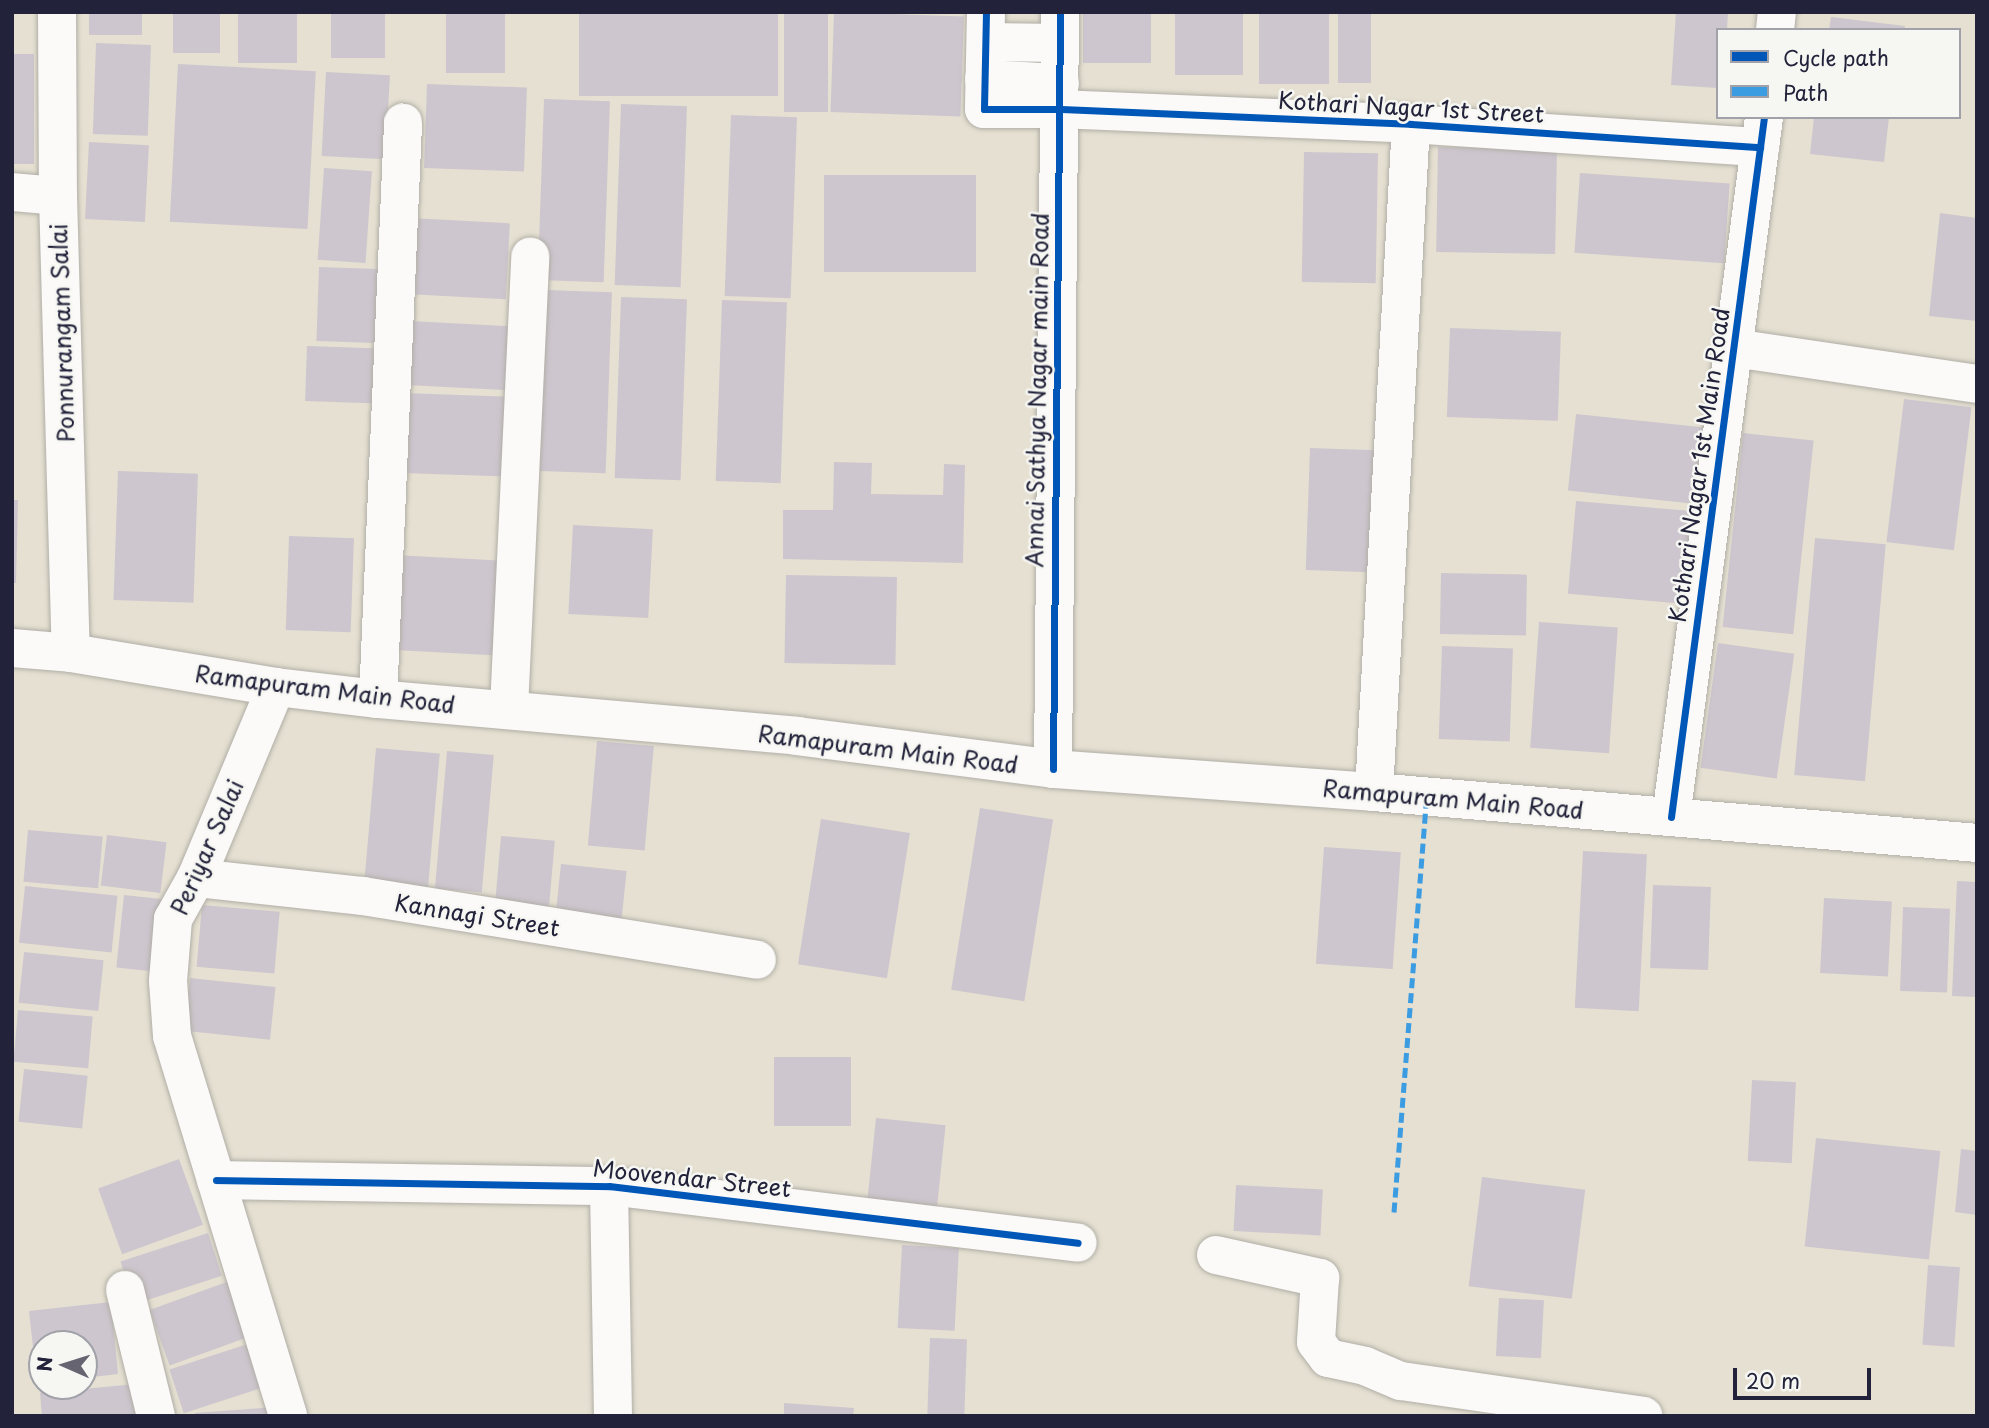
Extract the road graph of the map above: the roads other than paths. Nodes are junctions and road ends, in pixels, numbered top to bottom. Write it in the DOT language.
graph roads {
  1 [pos="57,12"];
  2 [pos="986,27"];
  3 [pos="1060,28"];
  4 [pos="1060,96"];
  5 [pos="403,123"];
  6 [pos="1411,124"];
  7 [pos="1762,132"];
  8 [pos="12,192"];
  9 [pos="58,196"];
  10 [pos="530,256"];
  11 [pos="1734,348"];
  12 [pos="1977,384"];
  13 [pos="12,648"];
  14 [pos="71,653"];
  15 [pos="276,687"];
  16 [pos="378,699"];
  17 [pos="509,709"];
  18 [pos="1053,769"];
  19 [pos="1374,792"];
  20 [pos="1671,817"];
  21 [pos="1977,842"];
  22 [pos="197,877"];
  23 [pos="757,960"];
  24 [pos="216,1180"];
  25 [pos="610,1186"];
  26 [pos="1079,1244"];
  27 [pos="1216,1255"];
  28 [pos="125,1290"];
  29 [pos="156,1416"];
  30 [pos="288,1416"];
  31 [pos="613,1416"];
  32 [pos="1643,1416"];
  1 -- 9 [label="street, Ponnurangam Salai"];
  2 -- 3 [label="street"];
  2 -- 4 [label="street, Kothari Nagar 1st Street"];
  3 -- 4 [label="street, Annai Sathya Nagar main Road"];
  4 -- 6 [label="street, Kothari Nagar 1st Street"];
  4 -- 18 [label="street, Annai Sathya Nagar main Road"];
  5 -- 16 [label="street"];
  6 -- 7 [label="street, Kothari Nagar 1st Street"];
  6 -- 19 [label="street"];
  7 -- 11 [label="street, Kothari Nagar 1st Main Road"];
  8 -- 9 [label="street"];
  9 -- 14 [label="street, Ponnurangam Salai"];
  10 -- 17 [label="street"];
  11 -- 12 [label="street"];
  11 -- 20 [label="street, Kothari Nagar 1st Main Road"];
  13 -- 14 [label="street, Ramapuram Main Road"];
  14 -- 15 [label="street, Ramapuram Main Road"];
  15 -- 16 [label="street, Ramapuram Main Road"];
  15 -- 22 [label="street, Periyar Salai"];
  16 -- 17 [label="street, Ramapuram Main Road"];
  17 -- 18 [label="street, Ramapuram Main Road"];
  18 -- 19 [label="street, Ramapuram Main Road"];
  19 -- 20 [label="street, Ramapuram Main Road"];
  20 -- 21 [label="street, Ramapuram Main Road"];
  22 -- 23 [label="street, Kannagi Street"];
  22 -- 24 [label="street, Periyar Salai"];
  24 -- 25 [label="street, Moovendar Street"];
  24 -- 30 [label="street, Periyar Salai"];
  25 -- 26 [label="street, Moovendar Street"];
  25 -- 31 [label="street"];
  27 -- 32 [label="street"];
  28 -- 29 [label="street"];
}
